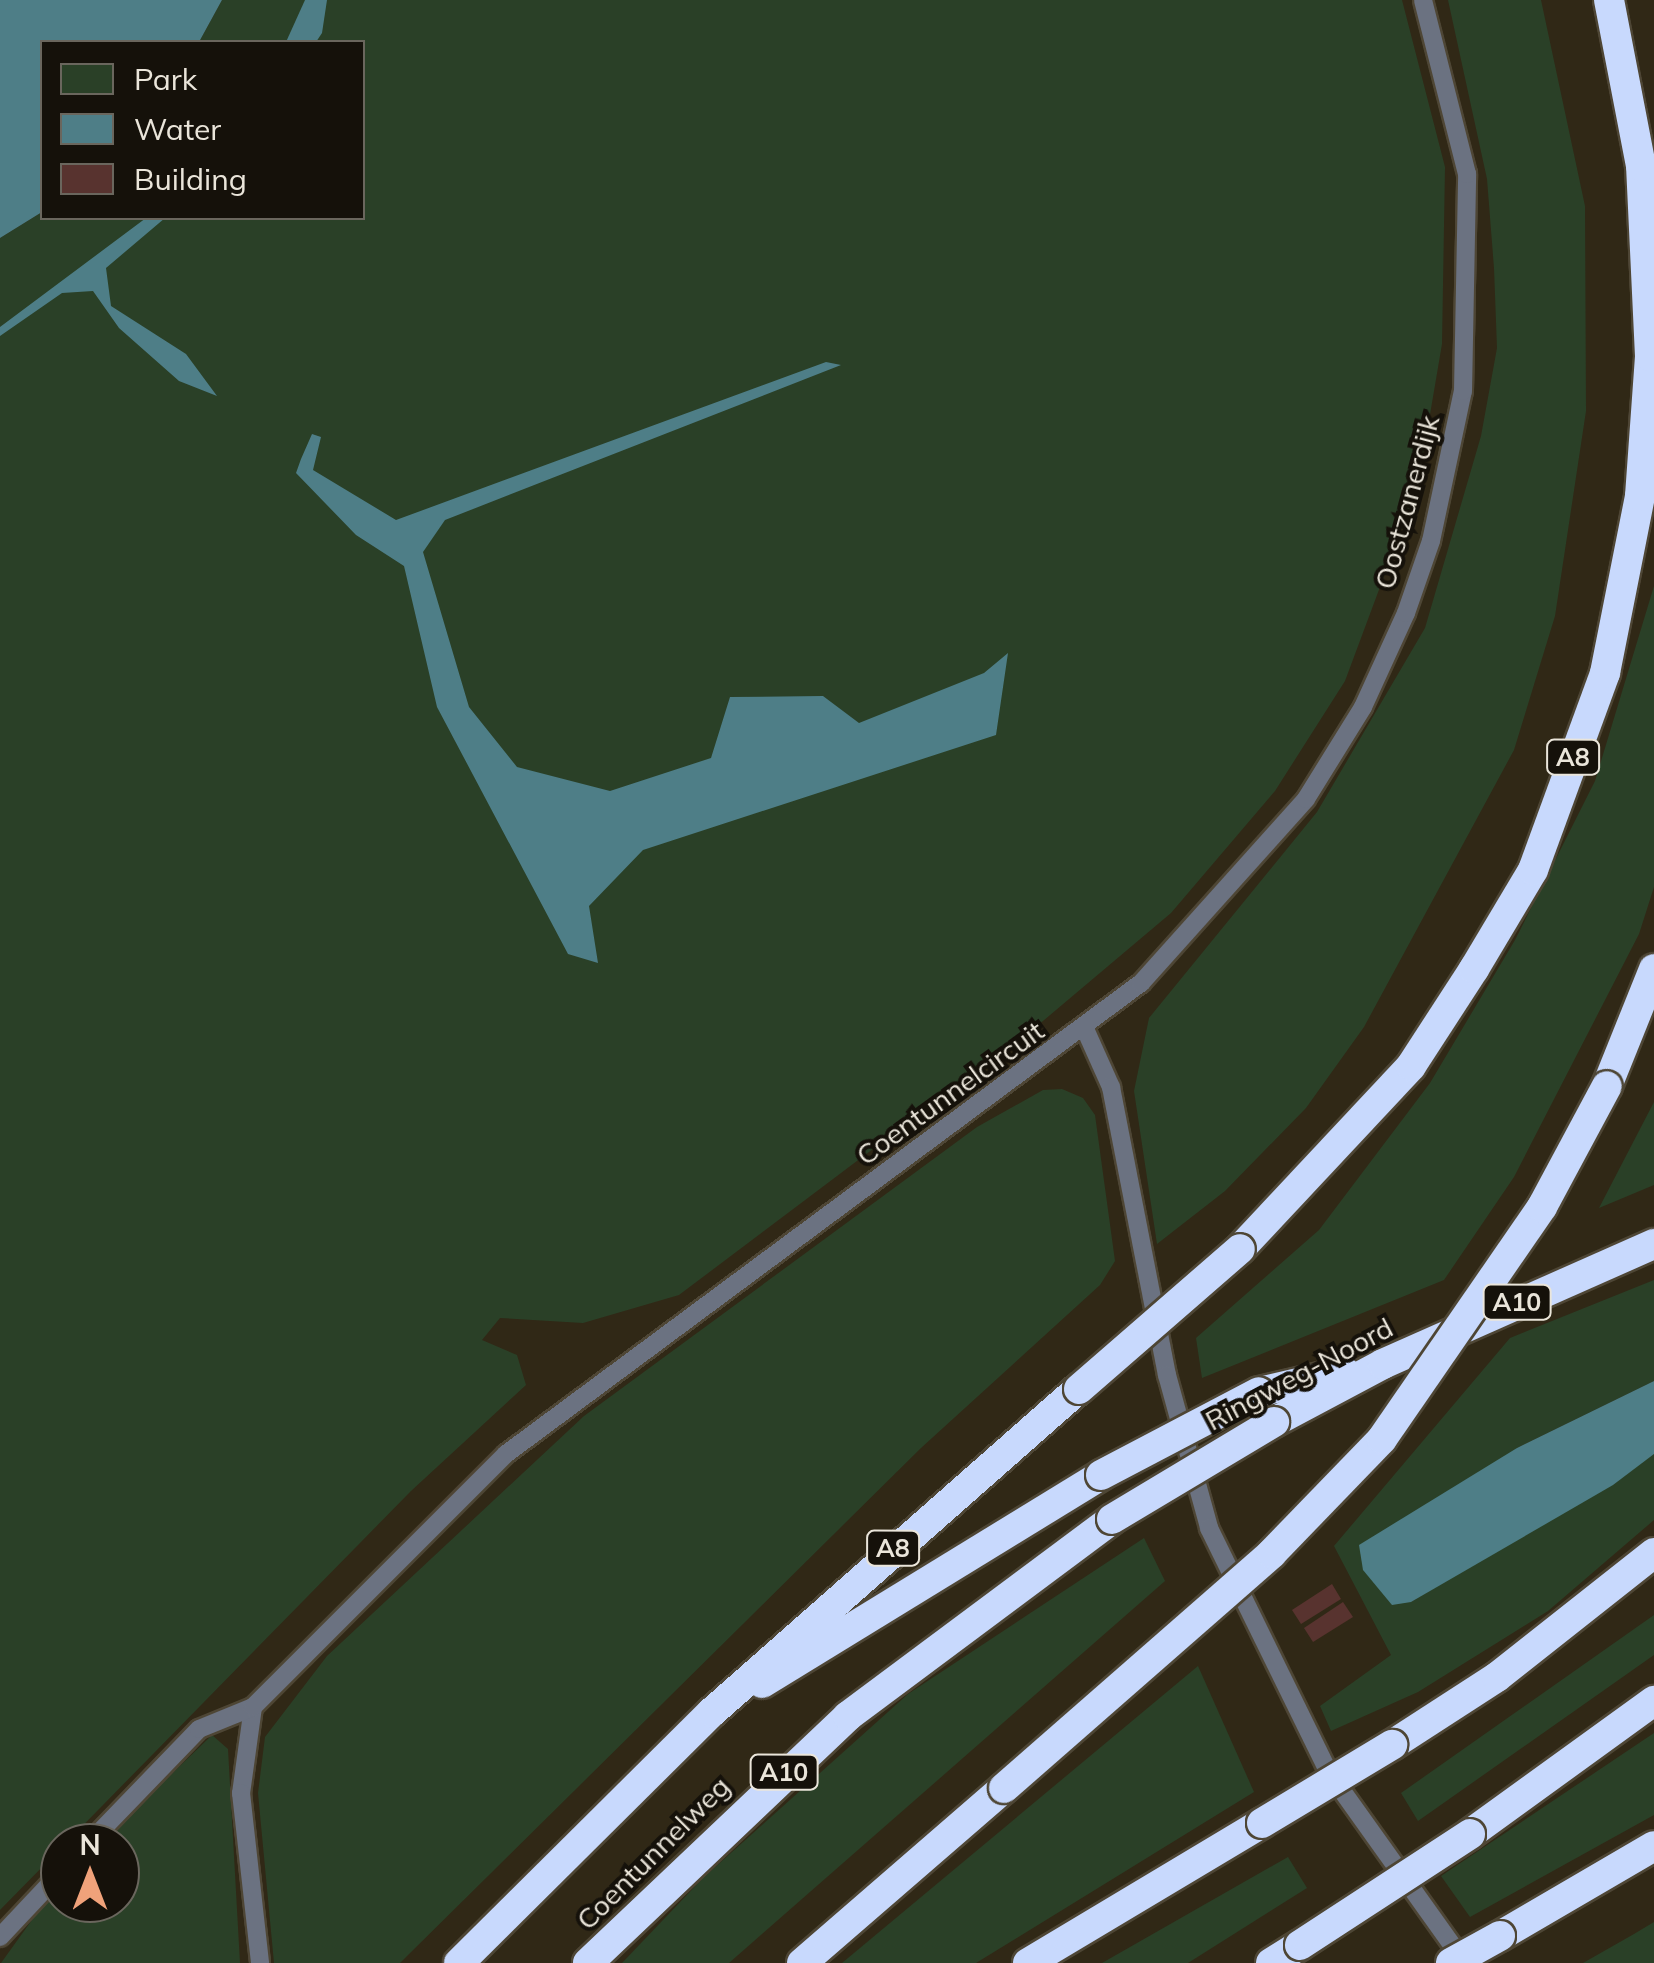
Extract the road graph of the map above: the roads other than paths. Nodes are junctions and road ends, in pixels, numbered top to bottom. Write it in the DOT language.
graph roads {
  1 [pos="1423,0"];
  2 [pos="1609,0"];
  3 [pos="1654,969"];
  4 [pos="1085,1029"];
  5 [pos="1654,1244"];
  6 [pos="1382,1364"];
  7 [pos="1654,1554"];
  8 [pos="996,1598"];
  9 [pos="1654,1701"];
  10 [pos="254,1707"];
  11 [pos="712,1712"];
  12 [pos="108,1823"];
  13 [pos="1654,1846"];
  14 [pos="40,1894"];
  15 [pos="0,1936"];
  16 [pos="260,1963"];
  17 [pos="459,1963"];
  18 [pos="588,1963"];
  19 [pos="802,1963"];
  20 [pos="1028,1963"];
  21 [pos="1270,1963"];
  22 [pos="1451,1963"];
  23 [pos="1465,1963"];
  1 -- 4 [label="lane, Oostzanerdijk"];
  2 -- 11 [label="highway, A8, bridge"];
  3 -- 19 [label="highway, bridge"];
  4 -- 10 [label="lane, Coentunnelcircuit"];
  4 -- 23 [label="lane, Coentunnelcircuit"];
  5 -- 6 [label="highway, Ringweg-Noord / A10"];
  6 -- 8 [label="highway, Ringweg-Noord / A10, bridge"];
  6 -- 11 [label="highway, A10, bridge"];
  7 -- 20 [label="highway, bridge"];
  8 -- 18 [label="highway, Coentunnelweg / A10"];
  9 -- 21 [label="highway, bridge"];
  10 -- 12 [label="lane, Coentunnelcircuit"];
  10 -- 16 [label="lane"];
  11 -- 17 [label="highway, A10"];
  13 -- 22 [label="highway, bridge"];
  14 -- 15 [label="lane"];
}
